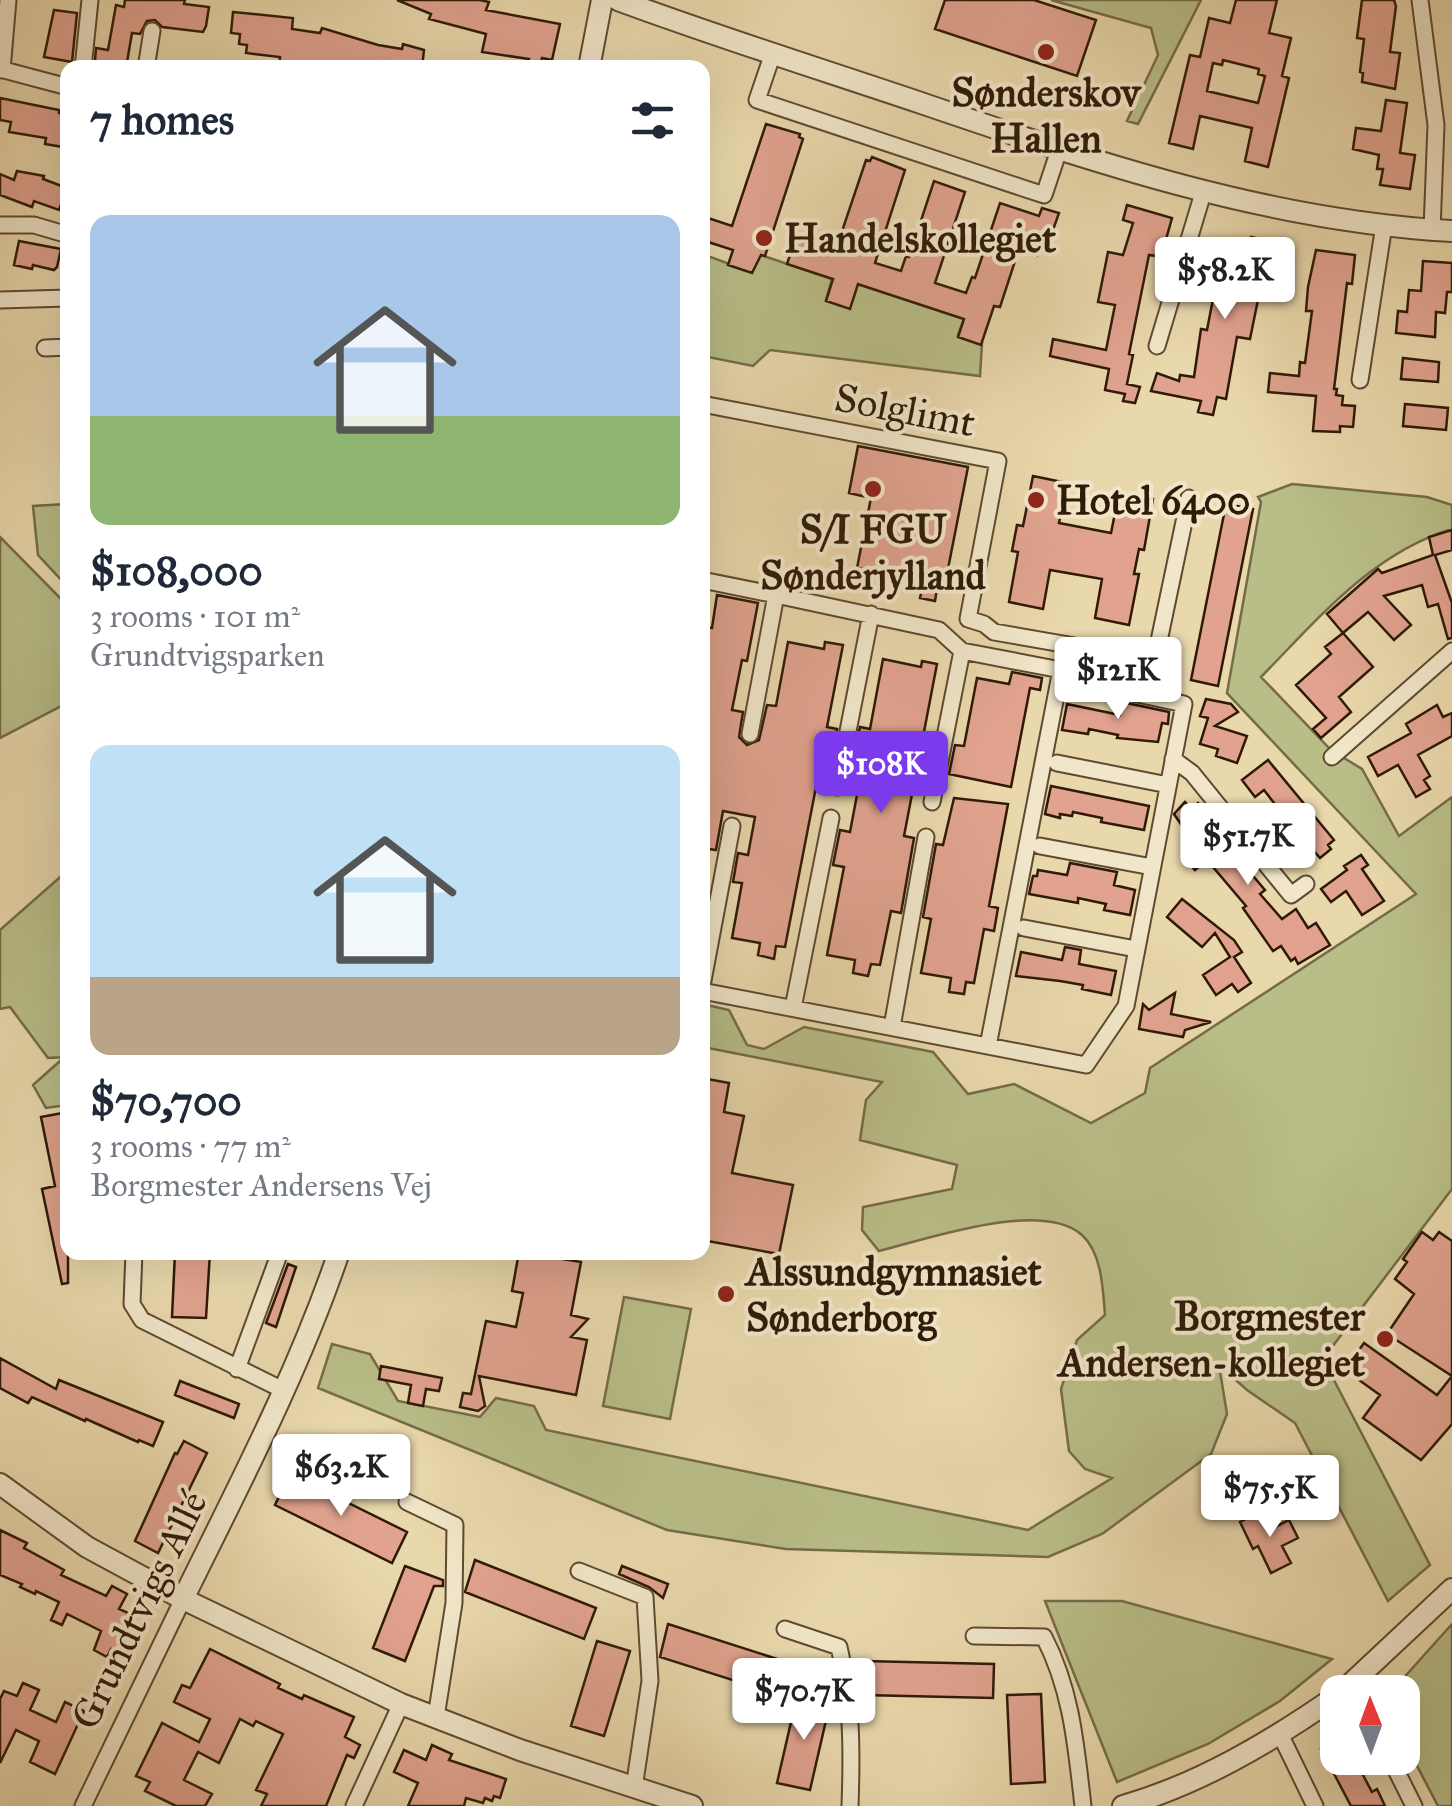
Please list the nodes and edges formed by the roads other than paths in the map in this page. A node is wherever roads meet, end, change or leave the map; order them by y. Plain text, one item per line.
1 (8, 0) edge
2 (90, 0) edge
3 (602, 0) edge
4 (618, 0) edge
5 (1420, 0) edge
6 (152, 31) dead end
7 (772, 53) junction
8 (84, 60) edge
9 (147, 60) edge
10 (591, 60) edge
11 (1, 69) edge
12 (60, 85) edge
13 (1059, 150) junction
14 (1204, 193) junction
15 (0, 225) edge
16 (1384, 225) junction
17 (1442, 231) edge
18 (60, 233) edge
19 (60, 298) edge
20 (0, 300) edge
21 (1157, 346) dead end
22 (60, 347) edge
23 (46, 348) dead end
24 (1360, 380) dead end
25 (710, 406) edge
26 (1189, 498) dead end
27 (710, 582) edge
28 (776, 595) junction
29 (871, 614) junction
30 (962, 651) junction
31 (1452, 651) edge
32 (1072, 680) dead end
33 (750, 734) dead end
34 (1332, 758) dead end
35 (1174, 759) junction
36 (1056, 762) dead end
37 (838, 786) dead end
38 (1168, 786) junction
39 (932, 802) dead end
40 (831, 818) dead end
41 (732, 826) dead end
42 (926, 836) dead end
43 (1040, 846) dead end
44 (1152, 867) junction
45 (1306, 884) dead end
46 (1024, 928) dead end
47 (710, 945) edge
48 (1136, 949) junction
49 (710, 990) edge
50 (793, 1008) junction
51 (892, 1027) junction
52 (988, 1046) junction
53 (134, 1260) edge
54 (277, 1260) edge
55 (336, 1260) edge
56 (237, 1369) junction
57 (285, 1391) junction
58 (0, 1484) edge
59 (407, 1502) dead end
60 (579, 1571) dead end
61 (1452, 1589) edge
62 (182, 1600) junction
63 (785, 1629) dead end
64 (974, 1636) dead end
65 (1363, 1675) edge
66 (402, 1704) junction
67 (1320, 1708) edge
68 (436, 1717) junction
69 (1280, 1734) junction
70 (1398, 1775) edge
71 (634, 1788) junction
72 (1127, 1805) edge
73 (83, 1806) edge
74 (354, 1806) edge
75 (692, 1806) edge
76 (850, 1806) edge
77 (1083, 1806) edge
78 (1315, 1806) edge
79 (1414, 1806) edge

1 - 11 street
2 - 8 street
3 - 10 street
4 - 7 street
5 - 17 street
6 - 9 street
7 - 13 street
7 - 13 street
11 - 12 street
13 - 14 street
14 - 16 street
14 - 21 street
15 - 18 street
16 - 17 street
16 - 24 street
19 - 20 street
22 - 23 street
25 - 26 street, Solglimt
27 - 28 street
28 - 29 street
28 - 33 street
29 - 30 street
29 - 37 street
30 - 39 street
30 - 52 street
31 - 34 street
32 - 35 street
35 - 38 street
35 - 45 street
36 - 38 street
38 - 44 street
40 - 50 street
41 - 47 street
42 - 51 street
43 - 44 street
44 - 48 street
46 - 48 street
48 - 52 street
49 - 50 street
50 - 51 street
51 - 52 street
53 - 56 street
54 - 56 street
55 - 57 street, Grundtvigs Allé
56 - 57 street
57 - 62 street, Grundtvigs Allé
58 - 62 street
59 - 68 street
60 - 71 street
61 - 65 street
62 - 66 street
62 - 73 street, Grundtvigs Allé
63 - 76 street
64 - 77 street
66 - 68 street
66 - 74 street
67 - 69 street
68 - 71 street
69 - 72 street
69 - 78 street
70 - 79 street
71 - 75 street

